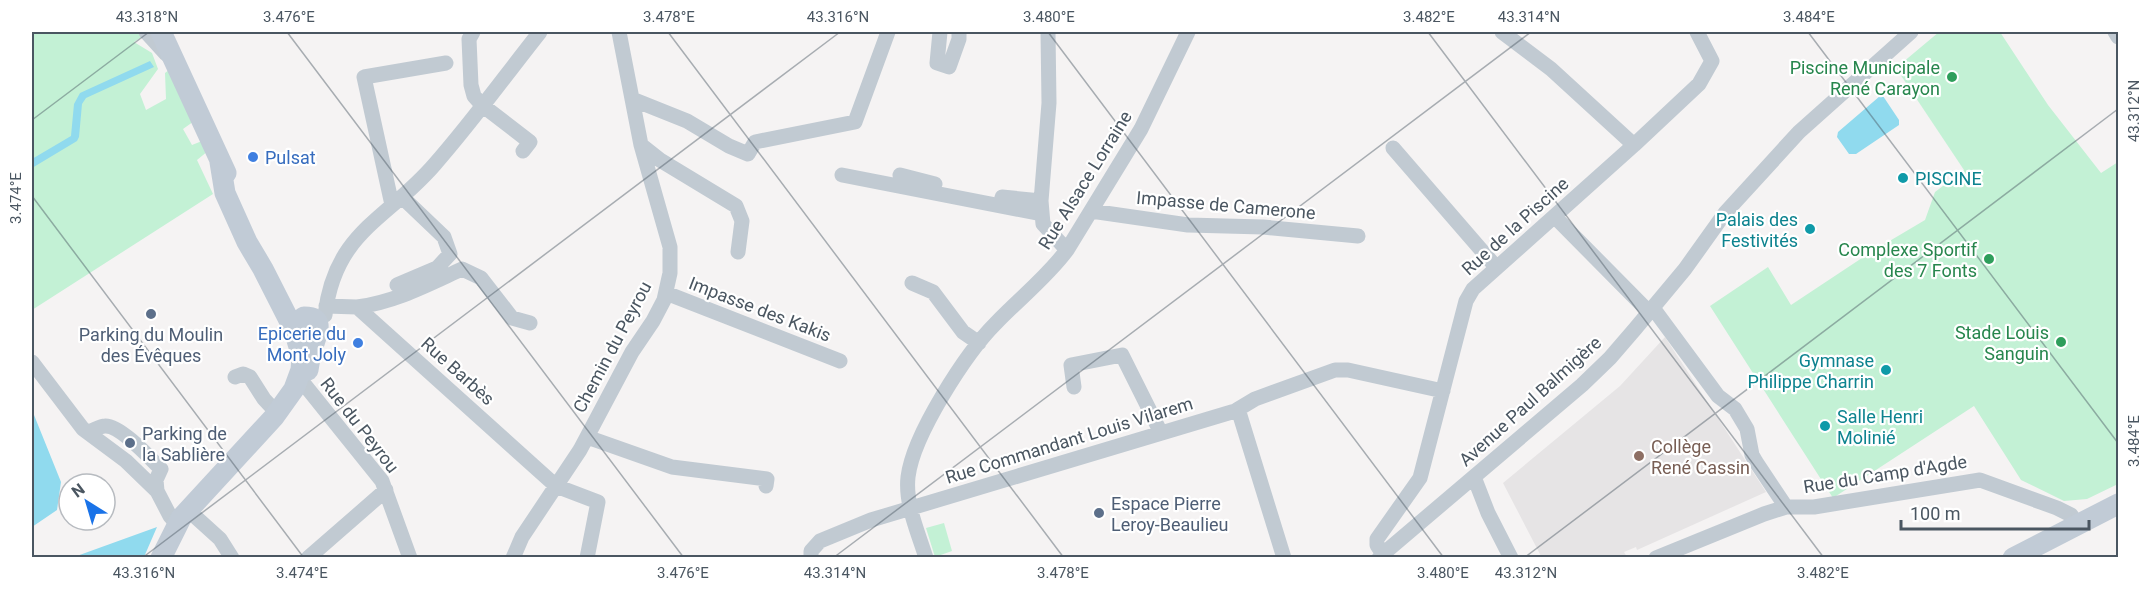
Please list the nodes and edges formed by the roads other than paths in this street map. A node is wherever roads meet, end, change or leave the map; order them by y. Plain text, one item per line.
1 (146, 32) edge
2 (161, 32) edge
3 (473, 32) edge
4 (540, 32) edge
5 (619, 32) edge
6 (888, 32) edge
7 (940, 32) edge
8 (959, 32) edge
9 (1048, 32) edge
10 (1188, 32) edge
11 (1502, 32) edge
12 (1697, 32) edge
13 (1911, 32) edge
14 (2115, 32) edge
15 (2118, 37) edge
16 (175, 62) junction
17 (446, 63) dead end
18 (632, 99) junction
19 (482, 105) junction
20 (1634, 145) junction
21 (641, 146) junction
22 (1393, 148) dead end
23 (523, 151) dead end
24 (842, 175) dead end
25 (900, 175) dead end
26 (397, 201) junction
27 (1042, 208) junction
28 (1091, 211) junction
29 (1555, 217) junction
30 (1358, 236) dead end
31 (1067, 250) junction
32 (738, 252) dead end
33 (1496, 267) junction
34 (912, 283) dead end
35 (397, 285) dead end
36 (666, 293) junction
37 (357, 307) junction
38 (1651, 310) junction
39 (530, 323) dead end
40 (309, 325) junction
41 (979, 343) junction
42 (840, 361) dead end
43 (32, 362) edge
44 (236, 377) dead end
45 (304, 384) junction
46 (1074, 387) dead end
47 (1443, 391) junction
48 (1238, 410) junction
49 (275, 415) junction
50 (1161, 433) junction
51 (587, 437) junction
52 (1473, 477) junction
53 (556, 486) junction
54 (766, 486) dead end
55 (386, 490) junction
56 (2118, 504) edge
57 (1786, 507) junction
58 (911, 509) junction
59 (183, 518) junction
60 (2077, 524) junction
61 (2027, 554) edge
62 (1381, 556) edge
63 (161, 558) edge
64 (232, 558) edge
65 (308, 558) edge
66 (410, 558) edge
67 (513, 558) edge
68 (586, 558) edge
69 (811, 558) edge
70 (926, 558) edge
71 (1284, 558) edge
72 (1511, 558) edge
73 (1656, 558) edge

1 - 16 street
2 - 16 main road
3 - 19 street
4 - 19 street
5 - 18 street, Chemin du Peyrou
6 - 18 street
7 - 8 street
9 - 27 street
10 - 28 street, Rue Alsace Lorraine
11 - 20 street
12 - 20 street, Rue de la Piscine
13 - 38 street, Avenue Paul Balmigère
14 - 15 street
16 - 40 main road
17 - 26 street
18 - 21 street, Chemin du Peyrou
19 - 23 street
19 - 26 street
20 - 29 street, Rue de la Piscine
21 - 32 street
21 - 36 street, Chemin du Peyrou
22 - 33 street
24 - 27 street
25 - 27 street
26 - 35 street
26 - 40 street
27 - 31 street
28 - 30 street, Impasse de Camerone
28 - 31 street, Rue Alsace Lorraine
29 - 33 street, Rue de la Piscine
29 - 38 street, Rue du Camp d'Agde
31 - 41 street, Rue Alsace Lorraine
33 - 47 street, Rue de la Piscine
34 - 41 street
36 - 42 street, Impasse des Kakis
36 - 51 street, Chemin du Peyrou
37 - 39 street
37 - 40 street
37 - 53 street, Rue Barbès
38 - 52 street, Avenue Paul Balmigère
38 - 57 street, Rue du Camp d'Agde
40 - 45 main road
40 - 49 main road
41 - 58 street, Rue Alsace Lorraine
43 - 59 street
44 - 49 street
45 - 49 main road
45 - 55 street, Rue du Peyrou
46 - 50 street
47 - 48 street, Rue Commandant Louis Vilarem
47 - 62 street, Rue de la Piscine
48 - 50 street, Rue Commandant Louis Vilarem
48 - 71 street
49 - 59 main road
50 - 58 street, Rue Commandant Louis Vilarem
51 - 53 street, Chemin du Peyrou
51 - 54 street
52 - 62 street, Avenue Paul Balmigère
52 - 72 street
53 - 67 street, Chemin du Peyrou
53 - 68 street
55 - 65 street
55 - 66 street, Rue du Peyrou
56 - 60 main road
57 - 60 street, Rue du Camp d'Agde
57 - 73 street
58 - 69 street, Rue Commandant Louis Vilarem
58 - 70 street, Rue Alsace Lorraine
59 - 63 main road
59 - 64 street
60 - 61 main road

